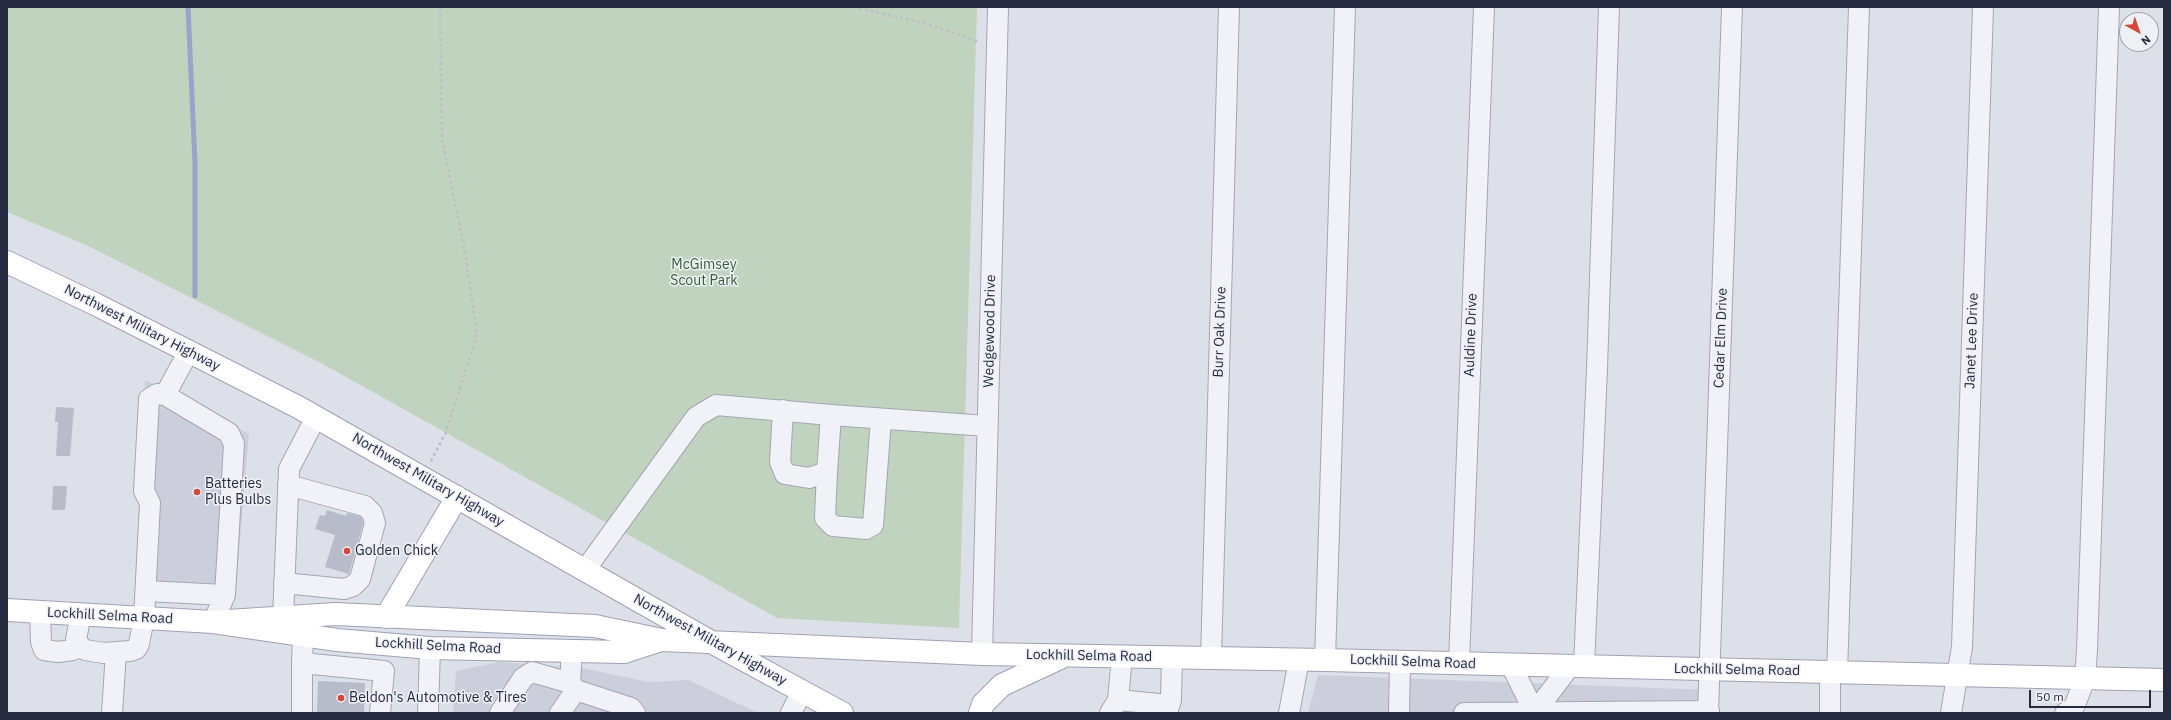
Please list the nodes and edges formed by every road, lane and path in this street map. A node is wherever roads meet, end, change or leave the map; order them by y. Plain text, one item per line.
1 (440, 7) edge
2 (853, 7) edge
3 (998, 7) edge
4 (1229, 7) edge
5 (1345, 7) edge
6 (1484, 7) edge
7 (1609, 7) edge
8 (1732, 7) edge
9 (1859, 7) edge
10 (1983, 7) edge
11 (2109, 7) edge
12 (997, 47) junction
13 (7, 262) edge
14 (190, 351) junction
15 (165, 395) junction
16 (783, 410) junction
17 (831, 415) junction
18 (316, 417) junction
19 (881, 419) junction
20 (987, 426) junction
21 (826, 472) junction
22 (418, 475) junction
23 (288, 485) junction
24 (457, 497) junction
25 (586, 570) junction
26 (284, 583) junction
27 (146, 590) junction
28 (225, 595) junction
29 (7, 610) edge
30 (40, 612) junction
31 (81, 614) junction
32 (386, 616) junction
33 (144, 618) junction
34 (283, 618) junction
35 (213, 622) junction
36 (508, 622) junction
37 (303, 635) junction
38 (662, 640) junction
39 (713, 642) junction
40 (80, 646) junction
41 (430, 648) junction
42 (572, 651) junction
43 (116, 652) junction
44 (982, 654) junction
45 (1068, 655) junction
46 (1122, 656) junction
47 (1172, 657) junction
48 (1211, 658) junction
49 (1299, 660) junction
50 (1325, 660) junction
51 (1400, 662) junction
52 (302, 663) junction
53 (1459, 663) junction
54 (1511, 665) junction
55 (1577, 666) junction
56 (1710, 670) junction
57 (1834, 673) junction
58 (1958, 675) junction
59 (2085, 679) junction
60 (2164, 680) edge
61 (573, 686) junction
62 (802, 691) junction
63 (1114, 707) edge
64 (1168, 709) edge
65 (1535, 712) edge
66 (1708, 712) edge
67 (112, 713) edge
68 (302, 713) edge
69 (380, 713) edge
70 (428, 713) edge
71 (500, 713) edge
72 (560, 713) edge
73 (635, 713) edge
74 (791, 713) edge
75 (842, 713) edge
76 (980, 713) edge
77 (1289, 713) edge
78 (1399, 713) edge
79 (1464, 713) edge
80 (1830, 713) edge
81 (1951, 713) edge
82 (2065, 713) edge

1 - 22 path
2 - 12 path
3 - 12 street, Wedgewood Drive
4 - 48 street, Burr Oak Drive
5 - 50 street
6 - 53 street, Auldine Drive
7 - 55 street
8 - 56 street, Cedar Elm Drive
9 - 57 street
10 - 58 street, Janet Lee Drive
11 - 59 street
12 - 20 street, Wedgewood Drive
13 - 14 main road, Northwest Military Highway
14 - 15 street
14 - 18 main road, Northwest Military Highway
15 - 27 street
15 - 28 street
16 - 17 street
16 - 21 street
16 - 25 street
17 - 19 street
17 - 21 street
18 - 22 main road, Northwest Military Highway
18 - 23 street
19 - 20 street
19 - 21 street
20 - 44 street, Wedgewood Drive
22 - 24 main road, Northwest Military Highway
23 - 26 street
23 - 26 street
24 - 25 main road, Northwest Military Highway
24 - 32 main road
25 - 39 main road, Northwest Military Highway
26 - 34 street
27 - 28 street
27 - 33 street
28 - 35 street
29 - 30 main road, Lockhill Selma Road
30 - 31 main road, Lockhill Selma Road
30 - 40 street
31 - 33 main road, Lockhill Selma Road
31 - 40 street
32 - 34 main road, Lockhill Selma Road
32 - 36 main road, Lockhill Selma Road
33 - 35 main road, Lockhill Selma Road
33 - 43 street
34 - 35 main road, Lockhill Selma Road
35 - 37 main road, Lockhill Selma Road
36 - 38 main road, Lockhill Selma Road
36 - 41 main road
37 - 41 main road, Lockhill Selma Road
37 - 52 street
38 - 39 main road, Lockhill Selma Road
38 - 42 main road, Lockhill Selma Road
39 - 44 main road, Lockhill Selma Road
39 - 62 main road, Northwest Military Highway
40 - 43 street
41 - 42 main road, Lockhill Selma Road
41 - 70 street
42 - 61 street
43 - 67 street
44 - 45 main road, Lockhill Selma Road
45 - 46 main road, Lockhill Selma Road
45 - 76 main road
46 - 47 main road, Lockhill Selma Road
46 - 63 street
47 - 48 main road, Lockhill Selma Road
47 - 64 street
48 - 49 main road, Lockhill Selma Road
49 - 50 main road, Lockhill Selma Road
49 - 77 street
50 - 51 main road, Lockhill Selma Road
51 - 53 main road, Lockhill Selma Road
51 - 78 street
52 - 68 street
52 - 69 street
53 - 54 main road, Lockhill Selma Road
54 - 55 main road, Lockhill Selma Road
54 - 65 street
55 - 56 main road, Lockhill Selma Road
55 - 65 street
56 - 57 main road, Lockhill Selma Road
56 - 66 street, Cedar Elm Drive
57 - 58 main road, Lockhill Selma Road
57 - 80 street
58 - 59 main road, Lockhill Selma Road
58 - 81 street, Janet Lee Drive
59 - 60 main road, Lockhill Selma Road
59 - 82 street
61 - 71 street
61 - 72 street
61 - 73 street
62 - 74 street
62 - 75 main road, Northwest Military Highway
63 - 64 street
65 - 66 street
65 - 79 street

